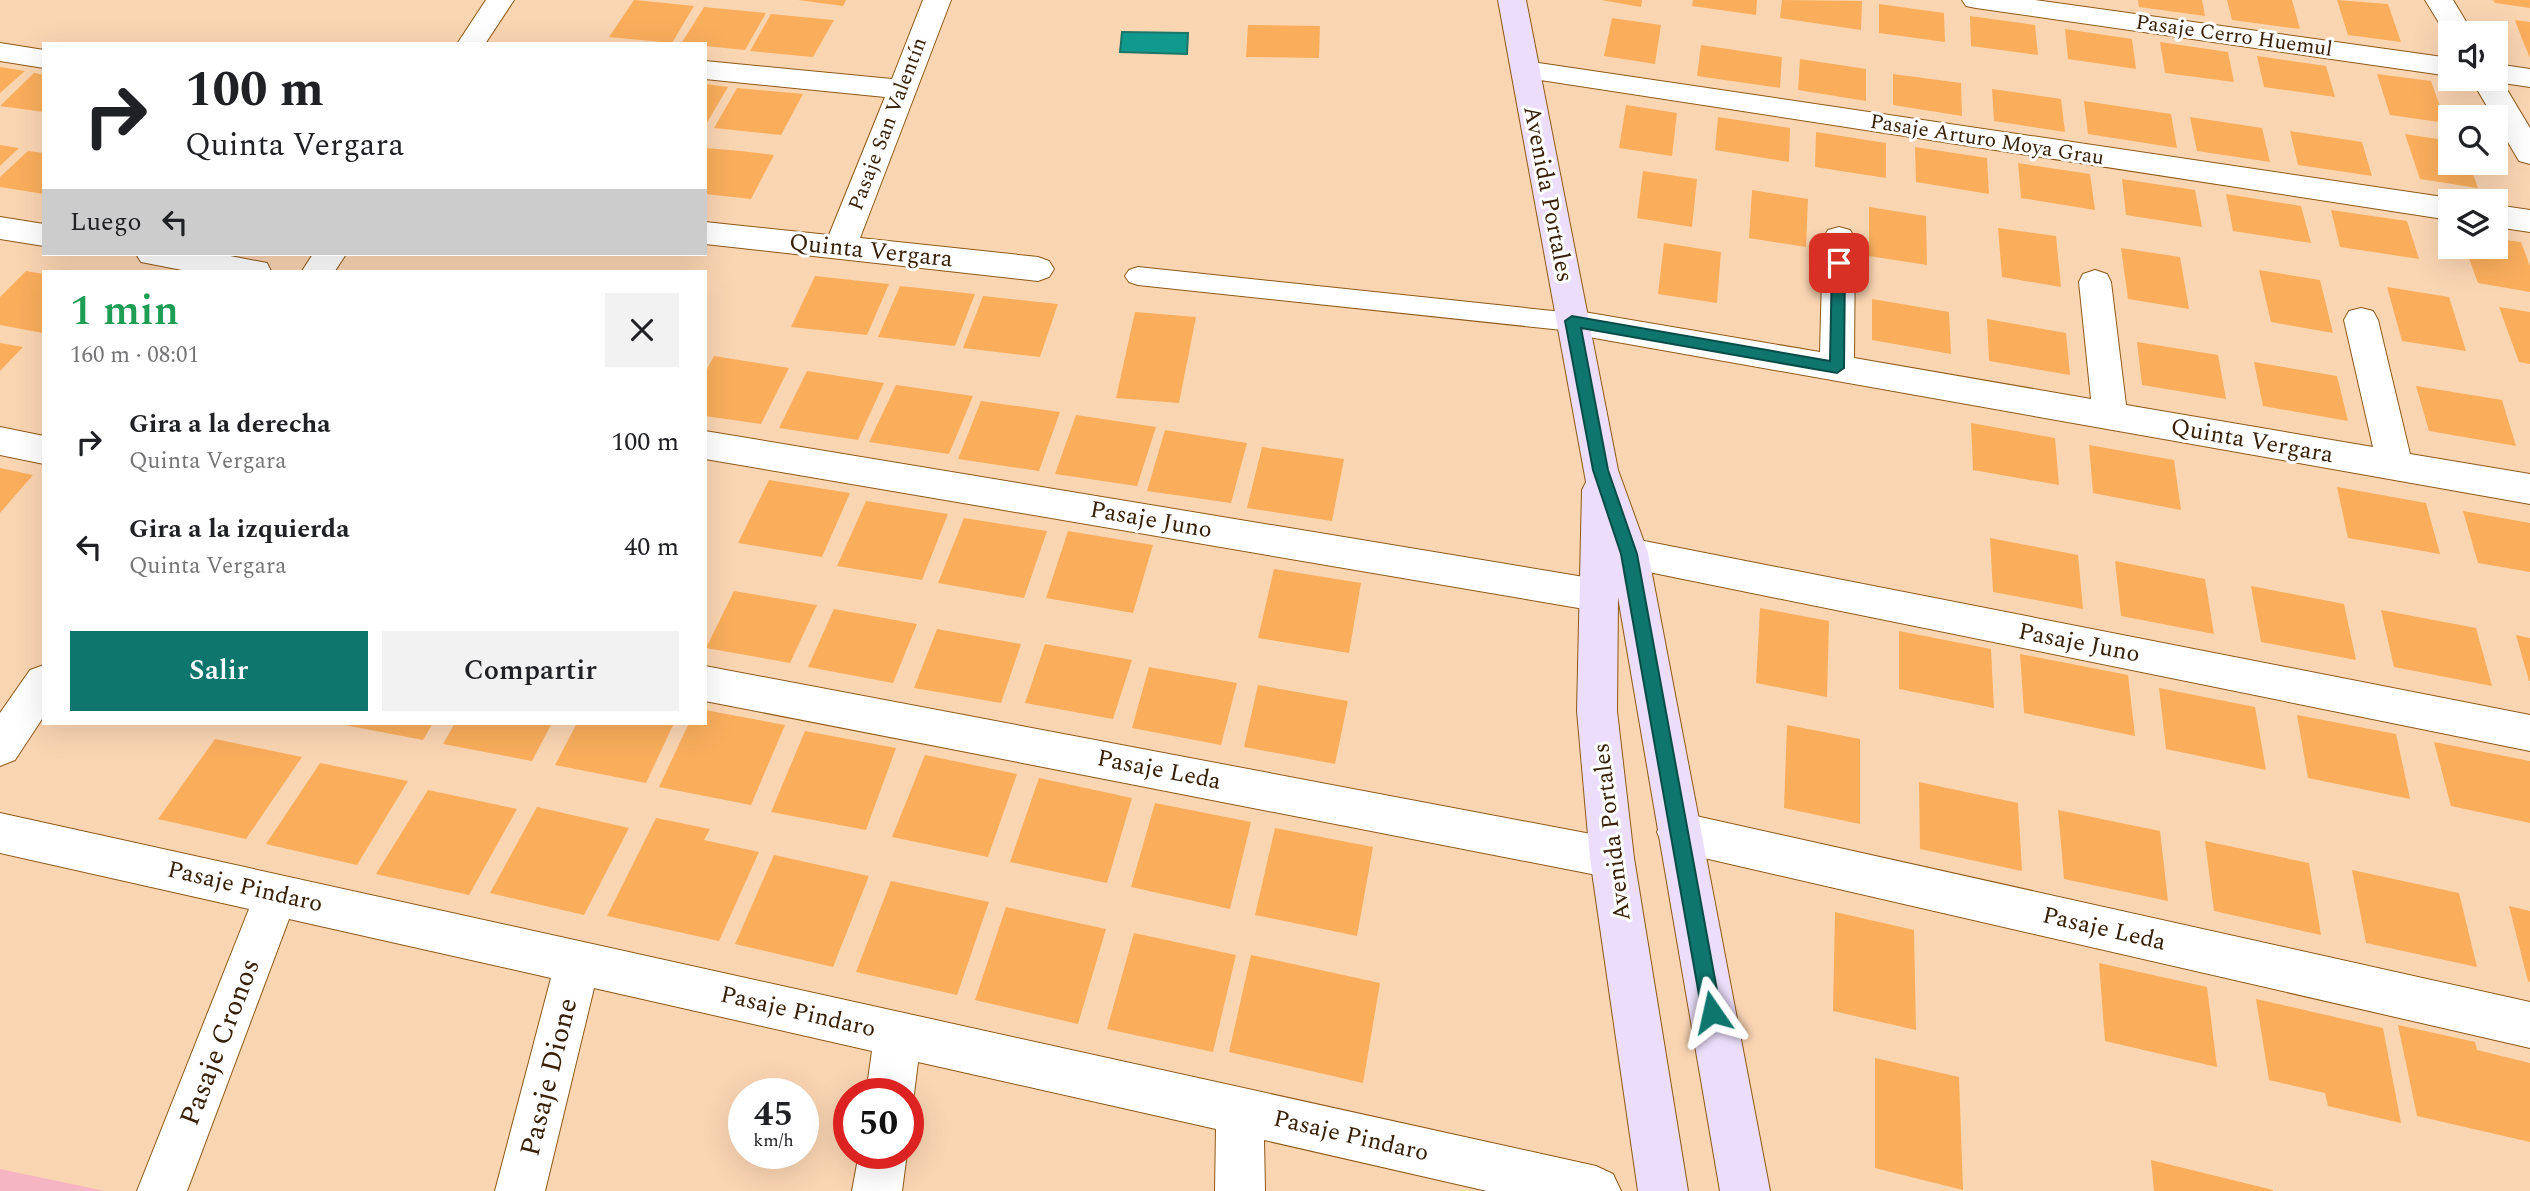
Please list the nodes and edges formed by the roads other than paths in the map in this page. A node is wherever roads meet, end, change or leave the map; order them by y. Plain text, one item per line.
1 (500, 0) edge
2 (937, 0) edge
3 (1512, 0) edge
4 (1976, 0) edge
5 (2439, 0) edge
6 (2452, 21) edge
7 (472, 42) edge
8 (0, 52) edge
9 (42, 59) edge
10 (2438, 65) edge
11 (707, 70) edge
12 (1525, 70) junction
13 (2508, 75) edge
14 (2530, 78) edge
15 (902, 89) junction
16 (2493, 91) edge
17 (2530, 154) edge
18 (2438, 207) edge
19 (2508, 218) edge
20 (2530, 221) edge
21 (0, 228) edge
22 (707, 233) edge
23 (42, 235) edge
24 (1839, 237) dead end
25 (839, 248) junction
26 (164, 256) edge
27 (1038, 269) dead end
28 (249, 270) edge
29 (1138, 276) dead end
30 (2095, 282) dead end
31 (2361, 320) dead end
32 (1572, 321) junction
33 (1837, 368) junction
34 (2110, 416) junction
35 (0, 441) edge
36 (707, 445) edge
37 (42, 450) edge
38 (2395, 465) junction
39 (1600, 470) junction
40 (2530, 489) edge
41 (1629, 554) junction
42 (1596, 595) junction
43 (707, 683) edge
44 (24, 696) edge
45 (2530, 733) edge
46 (0, 747) edge
47 (1678, 832) junction
48 (0, 833) edge
49 (1612, 858) junction
50 (277, 893) junction
51 (578, 962) junction
52 (2530, 1025) edge
53 (898, 1034) junction
54 (893, 1078) edge
55 (1240, 1111) junction
56 (880, 1169) edge
57 (162, 1191) edge
58 (520, 1191) edge
59 (877, 1191) edge
60 (1240, 1191) edge
61 (1596, 1191) edge
62 (1663, 1191) edge
63 (1745, 1191) edge

1 - 7 street
2 - 15 street, Pasaje San Valentín
3 - 12 main road, Avenida Portales
4 - 10 street, Pasaje Cerro Huemul
5 - 6 street
8 - 9 street
11 - 15 street
12 - 18 street, Pasaje Arturo Moya Grau
12 - 32 main road, Avenida Portales
13 - 14 street
15 - 25 street, Pasaje San Valentín
16 - 17 street
19 - 20 street
21 - 23 street
22 - 25 street, Quinta Vergara
24 - 33 street
25 - 27 street, Quinta Vergara
26 - 28 street
29 - 32 lane
30 - 34 street
31 - 38 street
32 - 33 street, Quinta Vergara
32 - 39 main road, Avenida Portales
33 - 34 street, Quinta Vergara
34 - 38 street, Quinta Vergara
35 - 37 street
36 - 42 street, Pasaje Juno
38 - 40 street, Quinta Vergara
39 - 41 main road, Avenida Portales
39 - 42 main road, Avenida Portales
41 - 45 street, Pasaje Juno
41 - 47 main road, Avenida Portales
42 - 49 main road, Avenida Portales
43 - 49 street, Pasaje Leda
44 - 46 street
47 - 52 street, Pasaje Leda
47 - 63 main road, Avenida Portales
48 - 50 street, Pasaje Pindaro
49 - 62 main road, Avenida Portales
50 - 51 street, Pasaje Pindaro
50 - 57 street, Pasaje Cronos
51 - 53 street, Pasaje Pindaro
51 - 58 street, Pasaje Dione
53 - 54 street
53 - 55 street, Pasaje Pindaro
55 - 60 street
55 - 61 street, Pasaje Pindaro
56 - 59 street

